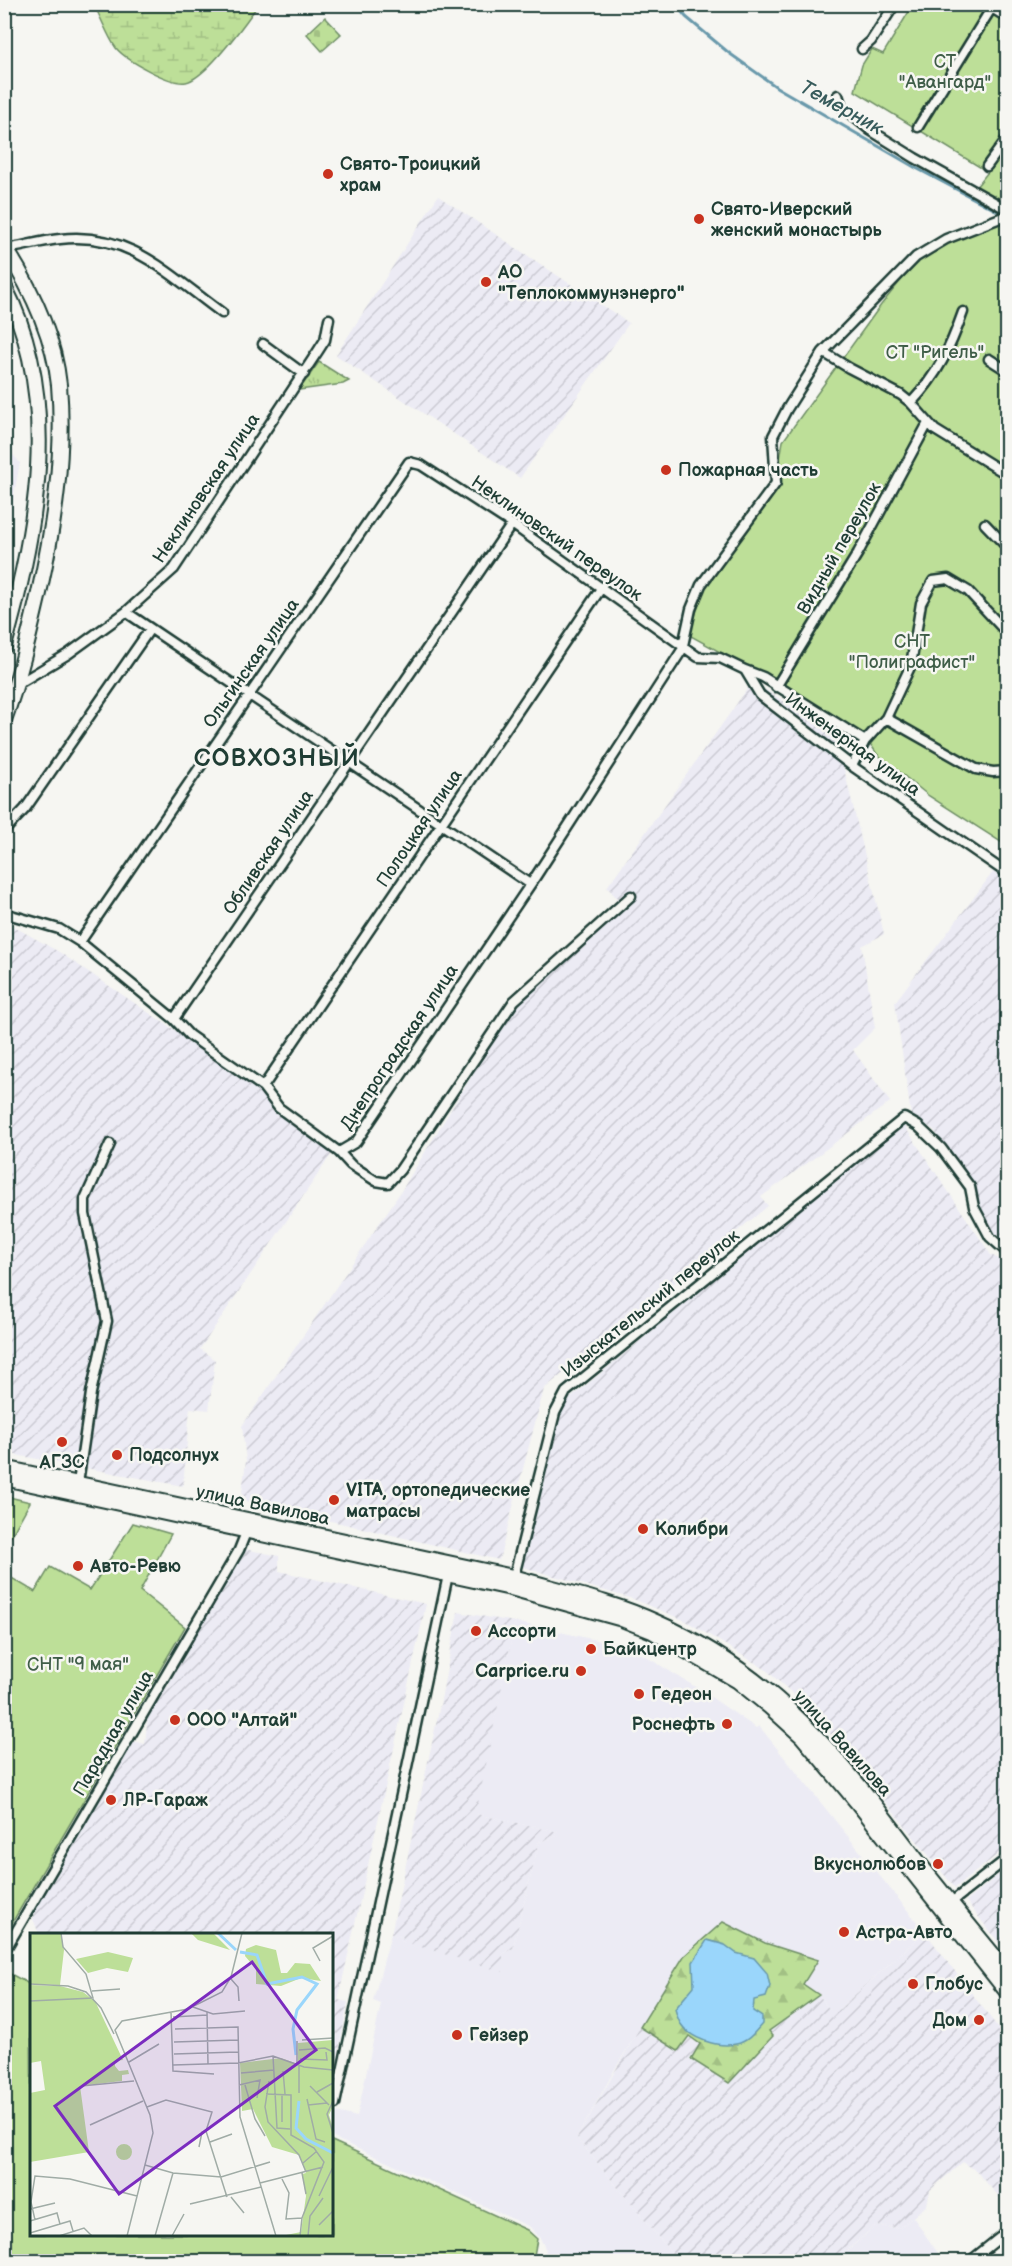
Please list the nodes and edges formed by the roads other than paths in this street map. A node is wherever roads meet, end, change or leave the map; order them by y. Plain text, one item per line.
1 (895, 4) edge
2 (993, 6) edge
3 (1008, 18) edge
4 (862, 49) dead end
5 (838, 95) dead end
6 (918, 127) dead end
7 (1008, 137) edge
8 (987, 166) dead end
9 (1008, 210) edge
10 (1008, 215) edge
11 (5, 248) edge
12 (4, 286) edge
13 (963, 312) dead end
14 (222, 313) dead end
15 (329, 319) dead end
16 (263, 344) dead end
17 (823, 352) junction
18 (988, 359) dead end
19 (1008, 370) edge
20 (304, 374) junction
21 (911, 403) junction
22 (928, 423) junction
23 (409, 462) joint
24 (1008, 475) edge
25 (512, 524) junction
26 (985, 524) dead end
27 (1008, 548) edge
28 (602, 587) junction
29 (126, 612) junction
30 (150, 629) junction
31 (1008, 634) edge
32 (4, 646) edge
33 (683, 647) junction
34 (745, 670) junction
35 (16, 685) junction
36 (776, 687) junction
37 (249, 695) junction
38 (886, 718) junction
39 (4, 720) edge
40 (865, 741) junction
41 (350, 762) junction
42 (852, 766) junction
43 (1008, 771) edge
44 (441, 824) junction
45 (4, 831) edge
46 (1008, 874) edge
47 (530, 884) junction
48 (631, 896) dead end
49 (4, 913) edge
50 (80, 942) junction
51 (174, 1019) junction
52 (263, 1087) junction
53 (110, 1144) dead end
54 (339, 1152) junction
55 (1008, 1253) edge
56 (4, 1468) edge
57 (4, 1478) edge
58 (78, 1483) junction
59 (247, 1530) junction
60 (448, 1575) junction
61 (512, 1582) junction
62 (1008, 1858) edge
63 (946, 1906) junction
64 (4, 1952) edge
65 (1008, 1973) edge
66 (1008, 1993) edge
67 (335, 2104) dead end
68 (1008, 2231) edge
69 (969, 2262) edge

1 - 4 street
2 - 3 street
2 - 6 street
5 - 9 street
7 - 8 street
10 - 17 street
11 - 14 street
11 - 35 main road
12 - 32 main road
13 - 21 street
15 - 20 street, Неклиновская улица
16 - 20 street
17 - 21 street
17 - 33 street
18 - 19 street
20 - 29 street, Неклиновская улица
21 - 22 street
22 - 24 street
22 - 36 street, Видный переулок
23 - 25 street, Неклиновский переулок
23 - 37 street, Ольгинская улица
25 - 28 street, Неклиновский переулок
25 - 41 street, Обливская улица
26 - 27 street
28 - 33 street, Неклиновский переулок
28 - 44 street, Полоцкая улица
29 - 30 street
29 - 35 street, Неклиновская улица
30 - 37 street
30 - 45 street
31 - 38 street
33 - 34 street
33 - 47 street, Днепроградская улица
34 - 36 street
34 - 42 street, Инженерная улица
35 - 39 main road
36 - 40 street
37 - 41 street
37 - 50 street, Ольгинская улица
38 - 40 street
38 - 43 street
40 - 42 street
41 - 44 street
41 - 51 street, Обливская улица
42 - 46 street, Инженерная улица
44 - 47 street
44 - 52 street, Полоцкая улица
47 - 54 street, Днепроградская улица
48 - 54 street, Днепроградская улица
49 - 50 street
50 - 51 street
51 - 52 street
52 - 54 street
53 - 58 street
55 - 61 street, Изыскательский переулок
56 - 58 main road, улица Вавилова
57 - 59 main road, улица Вавилова
58 - 61 main road, улица Вавилова
59 - 60 main road, улица Вавилова
59 - 64 street, Парадная улица
60 - 61 main road, улица Вавилова
60 - 67 street
61 - 63 main road, улица Вавилова
62 - 63 street
63 - 65 main road, улица Вавилова
63 - 66 main road, улица Вавилова
68 - 69 street

